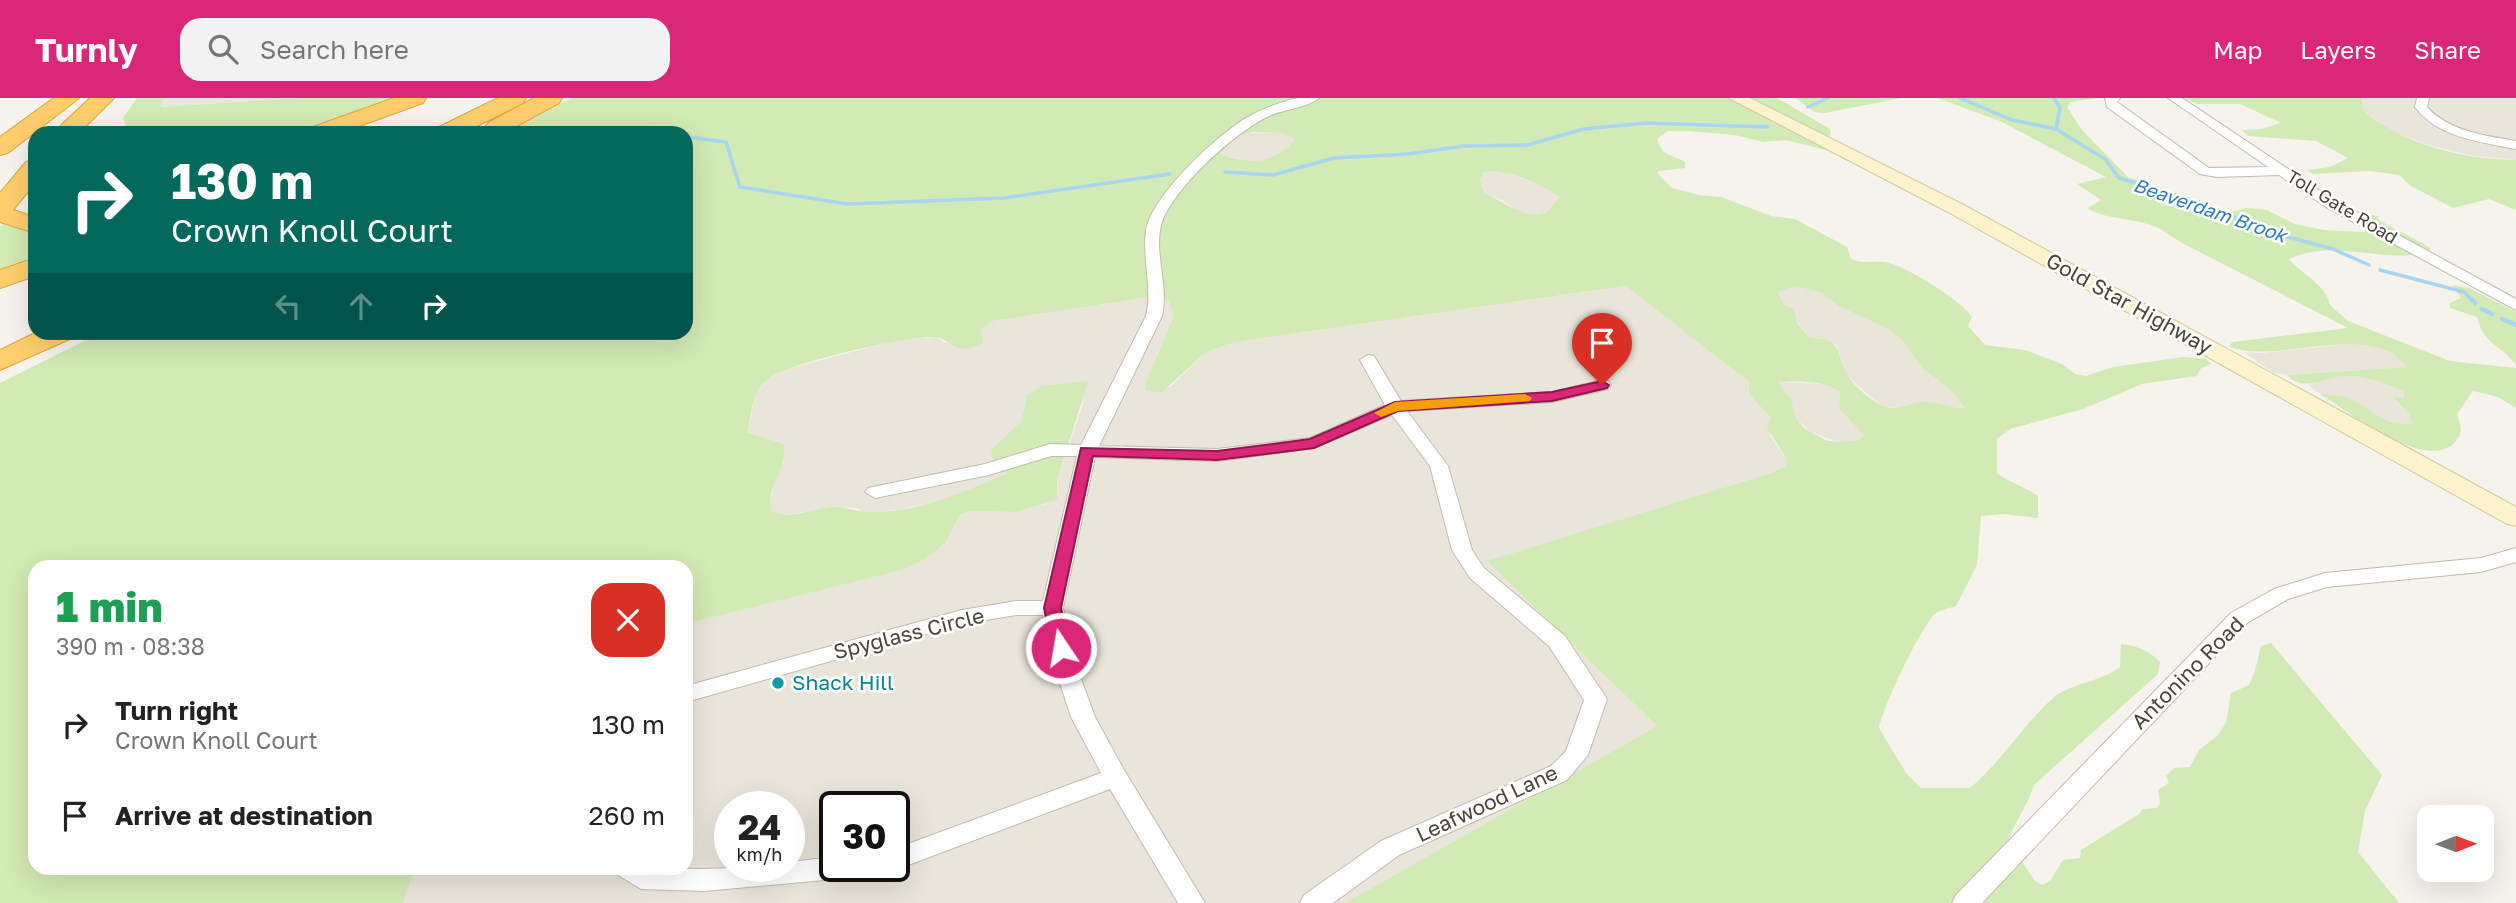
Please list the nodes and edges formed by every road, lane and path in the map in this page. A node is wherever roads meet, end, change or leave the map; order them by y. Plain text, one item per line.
1 (40, 98) edge
2 (62, 98) edge
3 (68, 98) edge
4 (103, 98) edge
5 (120, 98) edge
6 (415, 98) edge
7 (433, 98) edge
8 (515, 98) edge
9 (528, 98) edge
10 (551, 98) edge
11 (1313, 98) edge
12 (1737, 98) edge
13 (2114, 98) edge
14 (2174, 98) edge
15 (2423, 98) edge
16 (106, 123) dead end
17 (0, 126) edge
18 (30, 126) edge
19 (73, 126) edge
20 (337, 126) edge
21 (374, 126) edge
22 (459, 126) edge
23 (477, 126) edge
24 (499, 126) edge
25 (28, 127) edge
26 (0, 138) edge
27 (2516, 145) edge
28 (0, 148) edge
29 (2282, 171) junction
30 (28, 175) edge
31 (0, 209) edge
32 (0, 214) edge
33 (28, 223) edge
34 (28, 269) edge
35 (0, 280) edge
36 (2516, 305) edge
37 (45, 340) edge
38 (49, 340) edge
39 (6, 358) edge
40 (1368, 360) dead end
41 (1602, 385) dead end
42 (1395, 407) junction
43 (1087, 451) junction
44 (875, 492) dead end
45 (2516, 518) edge
46 (2516, 555) edge
47 (1052, 608) junction
48 (693, 692) edge
49 (1115, 777) junction
50 (910, 854) edge
51 (819, 869) edge
52 (637, 875) edge
53 (1192, 903) edge
54 (1312, 903) edge
55 (1965, 903) edge

1 - 17 highway
2 - 26 highway
3 - 18 highway
4 - 19 highway
5 - 16 highway
6 - 20 highway
7 - 21 highway
8 - 22 highway
9 - 23 highway
10 - 24 highway
11 - 43 street
12 - 45 main road, Gold Star Highway
13 - 29 street
14 - 29 street, Toll Gate Road
15 - 27 street
25 - 28 highway
29 - 36 street, Toll Gate Road
30 - 31 highway
32 - 33 highway
34 - 35 highway
37 - 39 highway
38 - 39 highway
40 - 42 street, Leafwood Lane
41 - 42 street
42 - 43 street
42 - 54 street, Leafwood Lane
43 - 44 street
43 - 47 street
46 - 55 street, Antonino Road
47 - 48 street, Spyglass Circle
47 - 49 street
49 - 50 street
49 - 53 street
51 - 52 street

